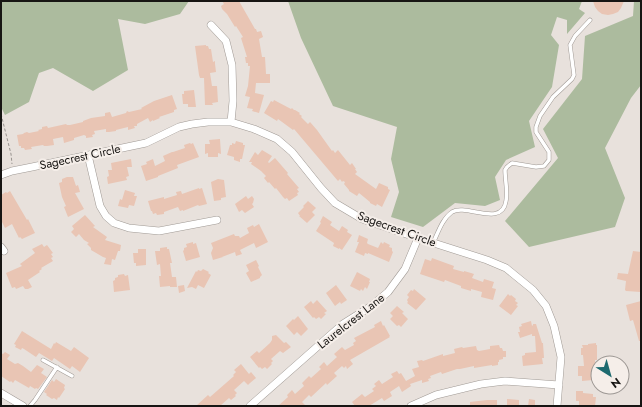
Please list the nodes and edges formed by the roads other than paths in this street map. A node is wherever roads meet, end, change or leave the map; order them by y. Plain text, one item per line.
1 (590, 20) dead end
2 (211, 25) dead end
3 (231, 122) junction
4 (88, 155) junction
5 (1, 175) edge
6 (217, 220) dead end
7 (418, 238) junction
8 (433, 243) junction
9 (43, 360) dead end
10 (57, 367) junction
11 (72, 376) dead end
12 (559, 385) junction
13 (1, 393) edge
14 (23, 406) edge
15 (30, 406) edge
16 (250, 406) edge
17 (412, 406) edge
18 (557, 406) edge

1 - 8 lane
2 - 3 street
3 - 4 street, Sagecrest Circle
3 - 7 street, Sagecrest Circle
4 - 5 street, Sagecrest Circle
4 - 6 street
7 - 8 street, Sagecrest Circle
7 - 16 street, Laurelcrest Lane
8 - 12 street, Sagecrest Circle
9 - 10 lane
10 - 11 lane
10 - 15 lane
12 - 17 street
12 - 18 street, Sagecrest Circle
13 - 14 street

